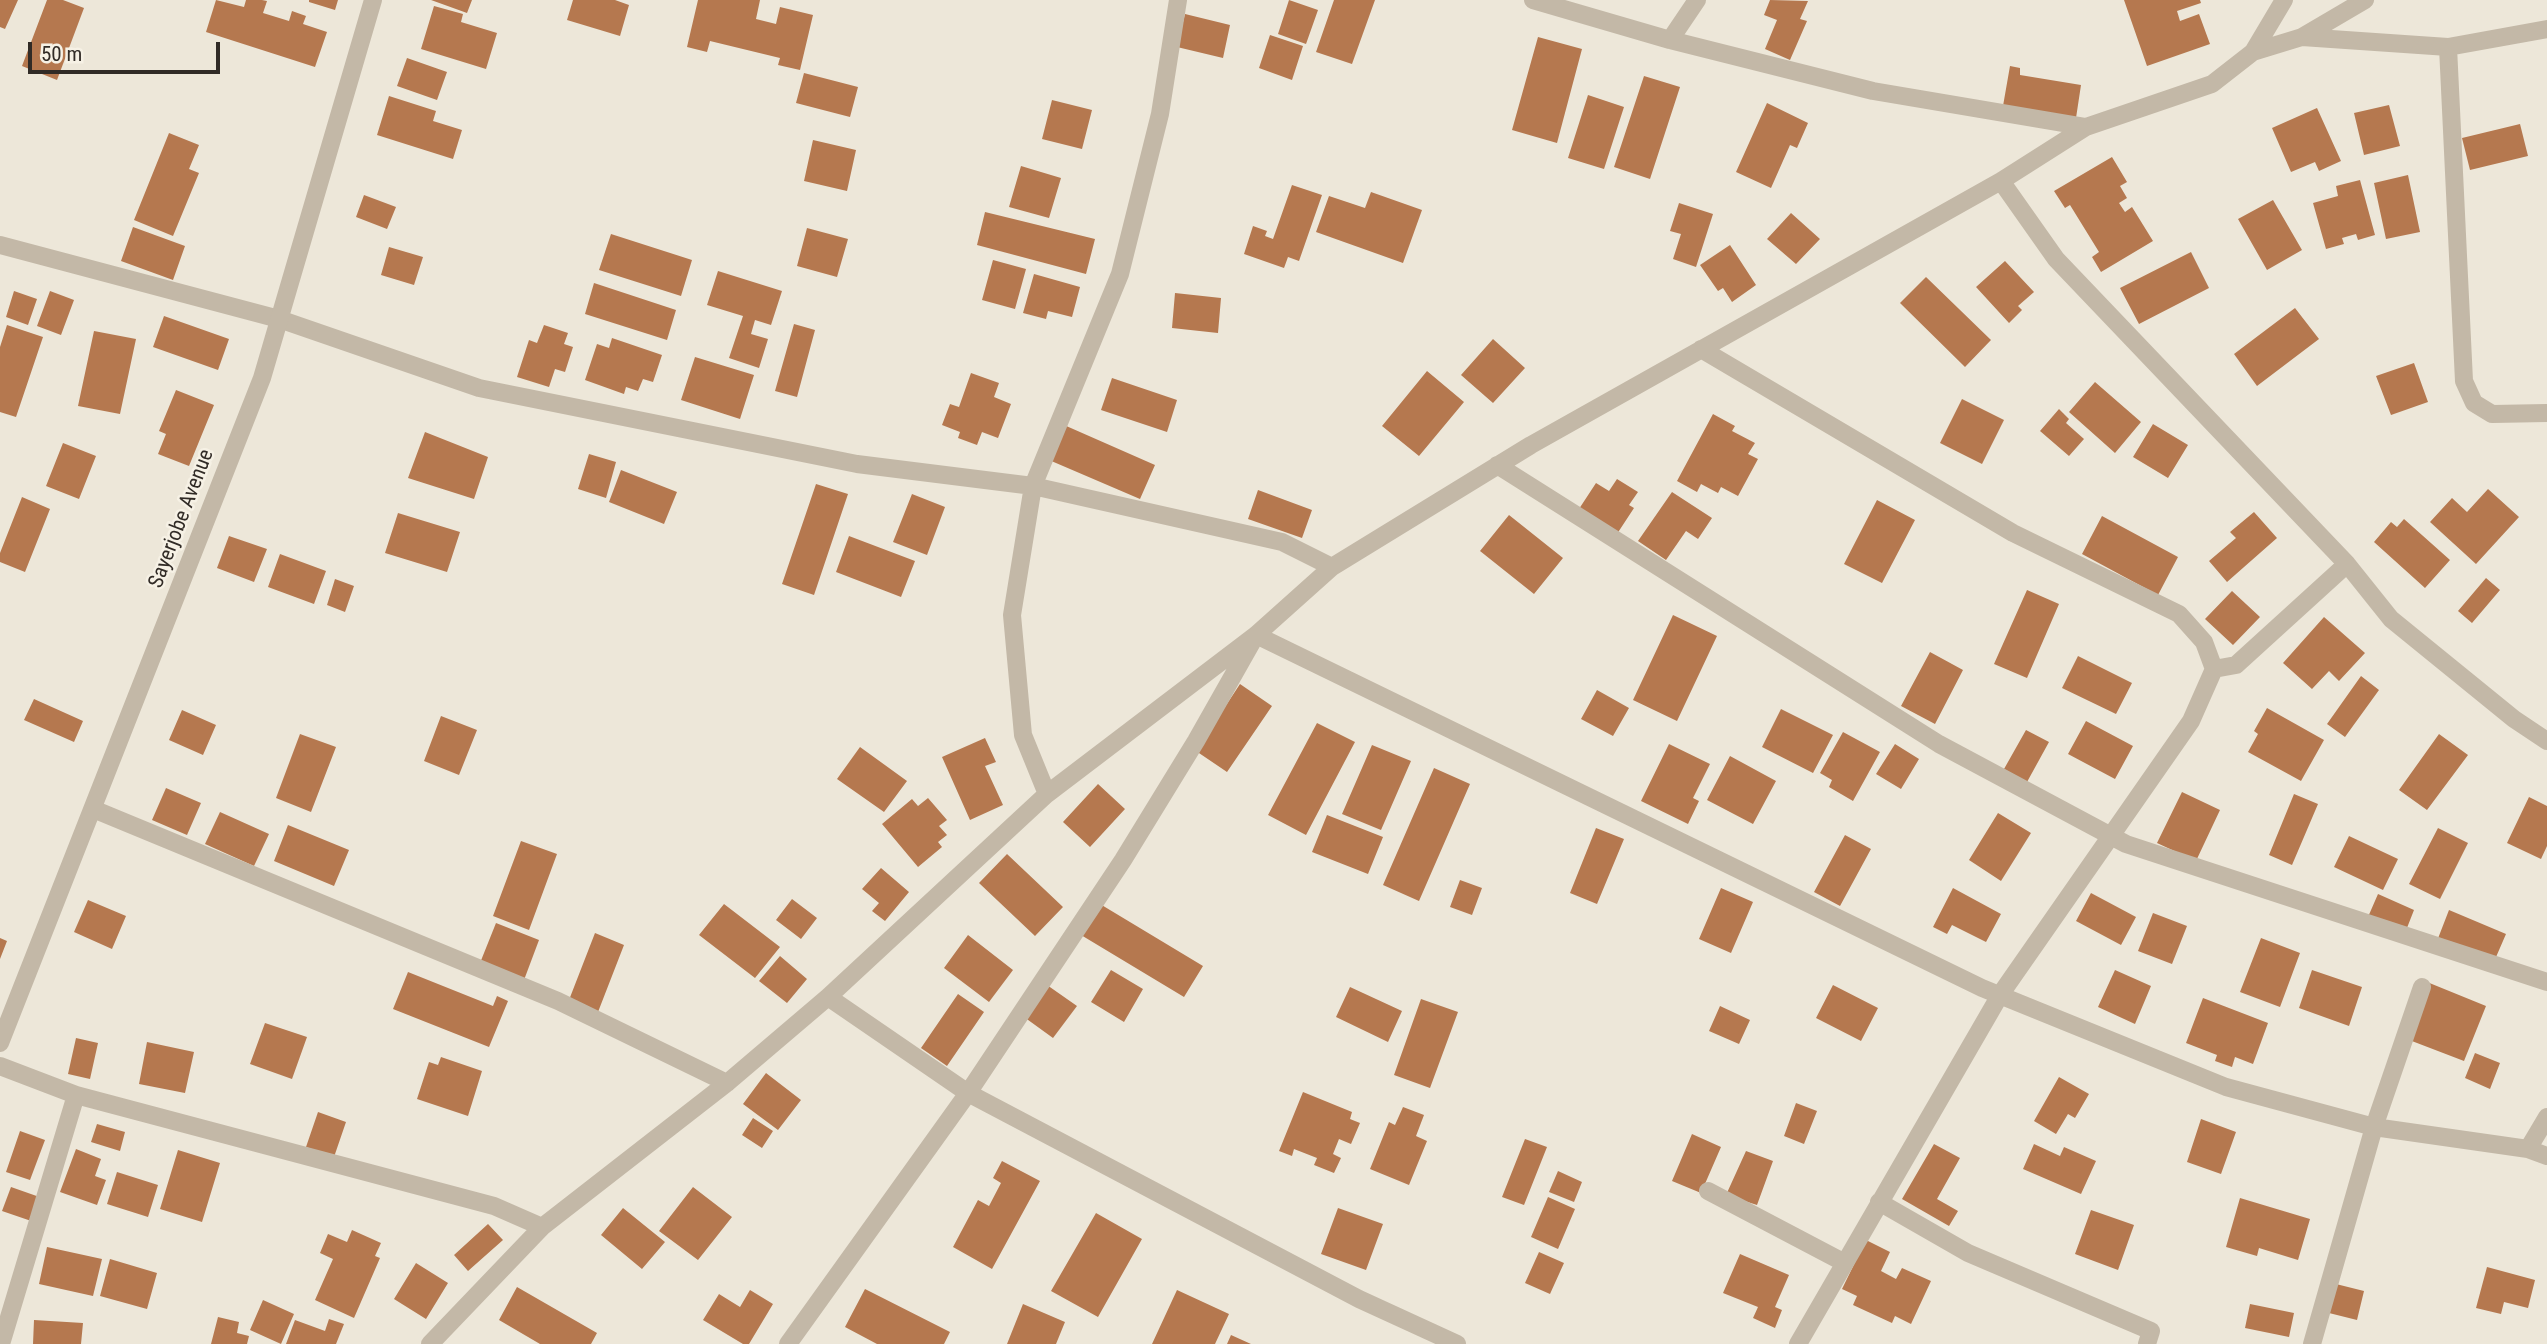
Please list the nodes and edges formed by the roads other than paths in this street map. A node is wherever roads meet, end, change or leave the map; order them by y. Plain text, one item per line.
1 (373, 0) edge
2 (1178, 0) edge
3 (1533, 0) edge
4 (1697, 0) edge
5 (2284, 0) edge
6 (2365, 0) edge
7 (2547, 29) edge
8 (2302, 37) junction
9 (1670, 40) junction
10 (2448, 47) junction
11 (2253, 52) junction
12 (2086, 127) junction
13 (2001, 181) junction
14 (0, 245) edge
15 (279, 319) junction
16 (1701, 349) junction
17 (2547, 413) edge
18 (1497, 465) junction
19 (1033, 486) junction
20 (2347, 564) junction
21 (1332, 567) junction
22 (1256, 635) junction
23 (2214, 669) junction
24 (2547, 741) edge
25 (1047, 794) junction
26 (93, 809) junction
27 (2109, 835) junction
28 (2547, 982) edge
29 (2422, 987) dead end
30 (2000, 995) junction
31 (828, 997) junction
32 (0, 1043) edge
33 (0, 1066) edge
34 (727, 1083) junction
35 (968, 1093) junction
36 (76, 1095) junction
37 (2547, 1117) edge
38 (2374, 1127) junction
39 (2528, 1149) junction
40 (2547, 1156) edge
41 (1708, 1191) dead end
42 (1879, 1202) junction
43 (542, 1227) junction
44 (1843, 1262) junction
45 (1, 1344) edge
46 (430, 1344) edge
47 (788, 1344) edge
48 (1457, 1344) edge
49 (1798, 1344) edge
50 (2147, 1344) edge
51 (2312, 1344) edge

1 - 15 street, Sayerjobe Avenue
2 - 19 street
3 - 9 street
4 - 9 street
5 - 11 street
6 - 8 street
7 - 10 street
8 - 10 street
8 - 11 street
9 - 12 street
10 - 17 street
11 - 12 street
12 - 13 street
13 - 16 street
13 - 20 street
14 - 15 street
15 - 19 street
15 - 26 street, Sayerjobe Avenue
16 - 18 street
16 - 23 street
18 - 21 street
18 - 27 street
19 - 21 street
19 - 25 street
20 - 23 street
20 - 24 street
21 - 22 street
22 - 25 street
22 - 30 street
22 - 35 street
23 - 27 street
25 - 31 street
26 - 32 street, Sayerjobe Avenue
26 - 34 street
27 - 28 street
27 - 30 street
29 - 38 street
30 - 38 street
30 - 42 street
31 - 34 street
31 - 35 street
33 - 36 street
34 - 43 street
35 - 47 street
35 - 48 street
36 - 43 street
36 - 45 street
37 - 39 street
38 - 39 street
38 - 51 street
39 - 40 street
41 - 44 street
42 - 44 street
42 - 50 street
43 - 46 street
44 - 49 street

